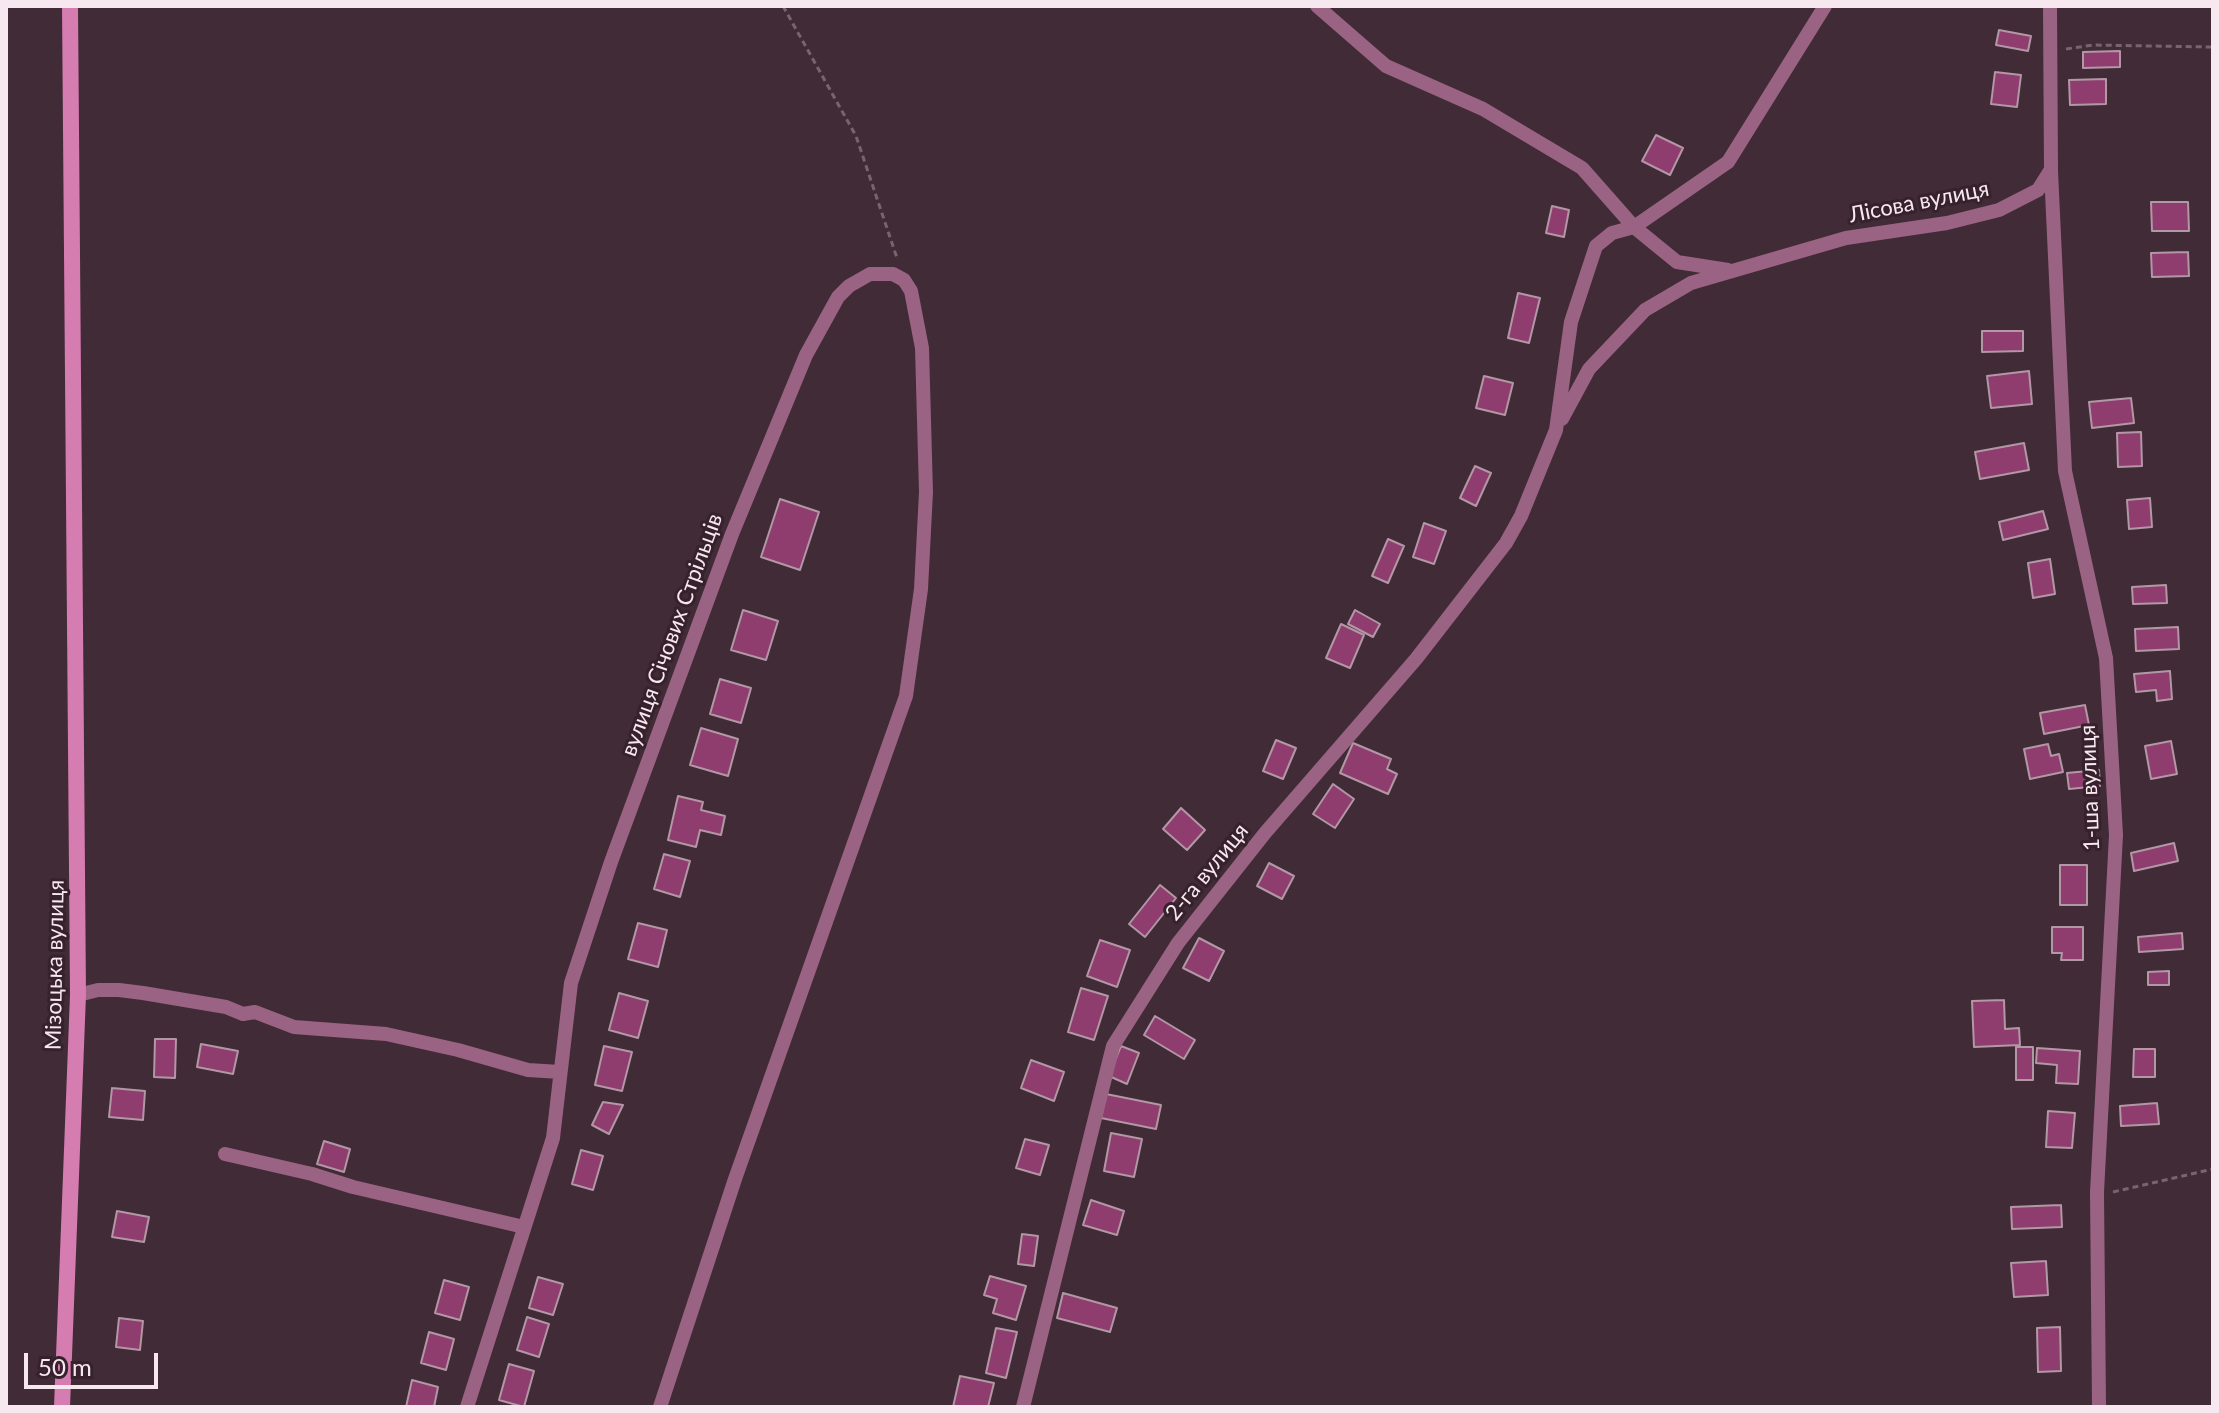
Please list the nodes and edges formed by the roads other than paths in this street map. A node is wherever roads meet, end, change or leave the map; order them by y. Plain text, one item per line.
1 (70, 6) edge
2 (1317, 6) edge
3 (1825, 6) edge
4 (2050, 6) edge
5 (2051, 171) junction
6 (1634, 227) junction
7 (1732, 271) junction
8 (1556, 430) junction
9 (78, 995) junction
10 (560, 1072) junction
11 (225, 1154) dead end
12 (524, 1227) junction
13 (62, 1407) edge
14 (467, 1407) edge
15 (660, 1407) edge
16 (1023, 1407) edge
17 (2099, 1407) edge

1 - 9 main road, Мізоцька вулиця
2 - 6 street, Лісова вулиця
3 - 6 street
4 - 5 street
5 - 7 street, Лісова вулиця
5 - 17 street, 1-ша вулиця
6 - 7 street, Лісова вулиця
6 - 8 street, 2-га вулиця
7 - 8 street, 2-га вулиця
8 - 16 street, 2-га вулиця
9 - 10 street
9 - 13 main road, Мізоцька вулиця
10 - 12 street, вулиця Січових Стрільців
10 - 15 street, вулиця Січових Стрільців
11 - 12 street
12 - 14 street, вулиця Січових Стрільців

